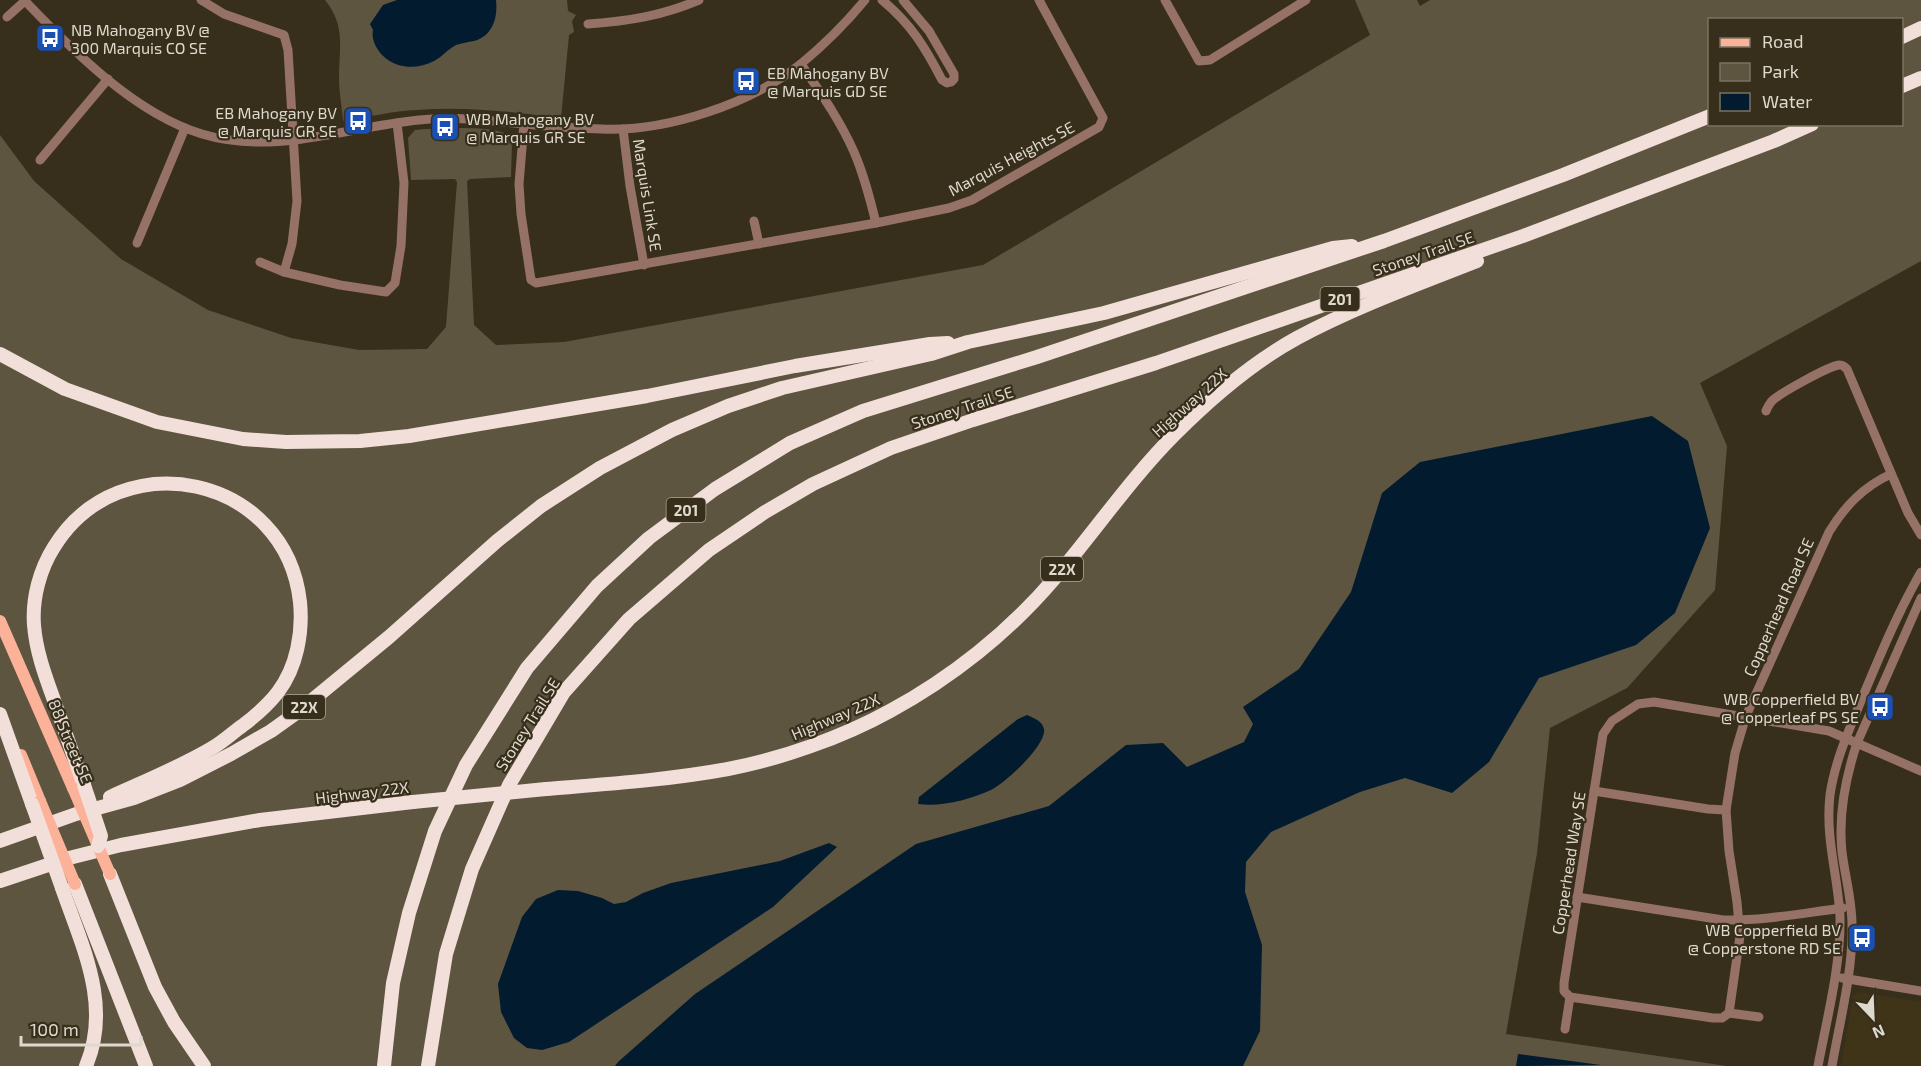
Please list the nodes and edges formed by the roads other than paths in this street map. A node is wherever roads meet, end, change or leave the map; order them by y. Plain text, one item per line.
1 (25, 0) edge
2 (201, 0) edge
3 (699, 0) edge
4 (865, 0) edge
5 (882, 0) edge
6 (903, 0) edge
7 (1039, 0) edge
8 (1165, 0) edge
9 (1306, 0) edge
10 (7, 16) dead end
11 (588, 24) dead end
12 (1921, 28) edge
13 (1903, 37) edge
14 (801, 64) junction
15 (1921, 78) edge
16 (108, 79) junction
17 (1903, 86) edge
18 (1708, 117) edge
19 (398, 123) junction
20 (524, 124) junction
21 (1808, 126) edge
22 (185, 128) junction
23 (623, 129) junction
24 (294, 140) junction
25 (40, 160) dead end
26 (754, 221) dead end
27 (876, 223) junction
28 (1523, 236) junction
29 (1384, 242) junction
30 (137, 243) dead end
31 (759, 244) junction
32 (260, 262) dead end
33 (644, 265) junction
34 (284, 272) junction
35 (968, 342) junction
36 (0, 354) edge
37 (1766, 411) dead end
38 (1891, 474) junction
39 (1921, 535) edge
40 (1921, 572) edge
41 (1921, 598) edge
42 (0, 621) edge
43 (0, 707) edge
44 (0, 714) edge
45 (1746, 716) junction
46 (1846, 738) junction
47 (1857, 743) junction
48 (1921, 771) edge
49 (79, 787) junction
50 (1594, 791) junction
51 (36, 803) junction
52 (1726, 810) junction
53 (76, 814) junction
54 (0, 840) edge
55 (98, 846) joint
56 (69, 858) junction
57 (110, 874) joint
58 (0, 881) edge
59 (68, 886) junction
60 (0, 890) edge
61 (1577, 897) junction
62 (1851, 906) junction
63 (1839, 908) junction
64 (1738, 920) junction
65 (1834, 976) junction
66 (1847, 978) junction
67 (1921, 991) edge
68 (1570, 997) junction
69 (1729, 1012) junction
70 (1760, 1017) dead end
71 (1565, 1029) dead end
72 (86, 1066) edge
73 (146, 1066) edge
74 (204, 1066) edge
75 (384, 1066) edge
76 (428, 1066) edge
77 (1818, 1066) edge
78 (1832, 1066) edge

1 - 10 street
1 - 16 street
2 - 24 street
3 - 11 street
4 - 14 street
5 - 6 street
7 - 27 street, Marquis Heights SE
8 - 9 street
12 - 13 highway
14 - 23 street
14 - 27 street
15 - 17 highway
16 - 22 street
16 - 25 street
18 - 29 highway, Stoney Trail SE / 201
19 - 20 street
19 - 24 street
19 - 34 street
20 - 23 street
20 - 33 street, Marquis Heights SE
21 - 28 highway, Stoney Trail SE / 201
22 - 24 street
22 - 30 street
23 - 33 street, Marquis Link SE
24 - 34 street
26 - 31 street
27 - 31 street, Marquis Heights SE
28 - 56 highway, Highway 22X / 22X, bridge
28 - 76 highway, Stoney Trail SE / 201
29 - 35 highway, 22X
29 - 75 highway, Stoney Trail SE / 201
31 - 33 street, Marquis Heights SE
32 - 34 street
35 - 36 highway
35 - 53 highway, 22X
37 - 38 street
38 - 39 street
38 - 45 street, Copperhead Road SE
40 - 46 street
41 - 47 street
42 - 49 main road, 88 Street SE
43 - 51 main road
44 - 51 highway
45 - 46 street, Copperhead Way SE
45 - 50 street, Copperhead Way SE
45 - 52 street, Copperhead Road SE
46 - 47 street, Copperhead Way SE
46 - 63 street
47 - 48 street, Copperhead Way SE
47 - 62 street
49 - 53 highway
49 - 55 highway, bridge
50 - 52 street
50 - 61 street, Copperhead Way SE
51 - 59 highway, bridge
52 - 64 street, Copperhead Road SE
53 - 54 highway, 22X
55 - 57 main road, bridge
56 - 58 highway, Highway 22X / 22X
56 - 60 highway
57 - 74 highway
59 - 72 highway
59 - 73 highway
61 - 64 street
61 - 68 street, Copperhead Way SE
62 - 63 street
62 - 66 street
63 - 64 street
63 - 65 street
64 - 69 street
65 - 66 street
65 - 77 street
66 - 67 street
66 - 78 street
68 - 69 street
68 - 71 street, Copperhead Way SE
69 - 70 street

